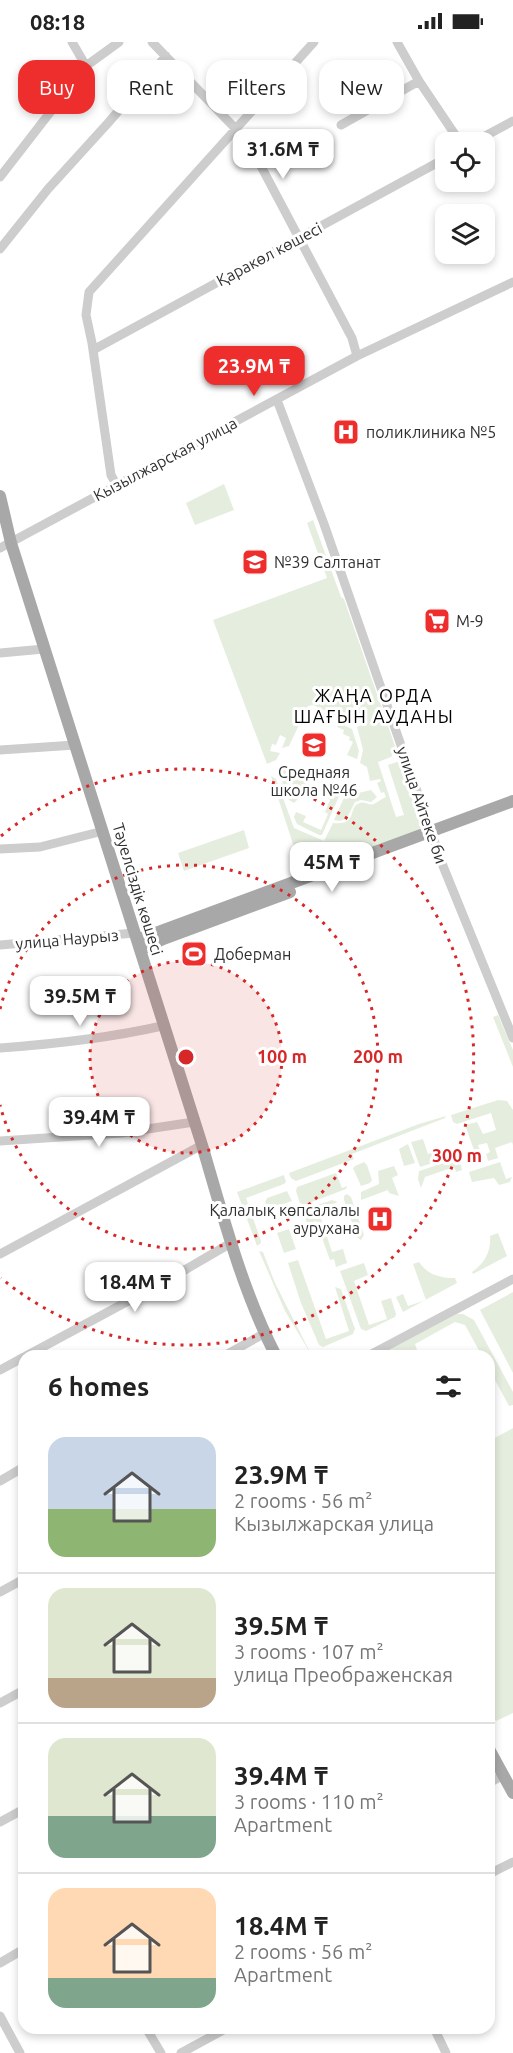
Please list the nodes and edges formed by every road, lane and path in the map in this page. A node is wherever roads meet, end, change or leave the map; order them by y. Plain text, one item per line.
1 (72, 42) edge
2 (119, 42) edge
3 (152, 42) edge
4 (314, 42) edge
5 (397, 42) edge
6 (166, 56) junction
7 (82, 60) edge
8 (94, 60) edge
9 (419, 81) junction
10 (49, 114) edge
11 (513, 121) edge
12 (341, 125) dead end
13 (235, 128) junction
14 (453, 132) edge
15 (493, 132) edge
16 (435, 164) edge
17 (0, 177) edge
18 (299, 239) junction
19 (0, 249) edge
20 (513, 282) edge
21 (93, 350) junction
22 (357, 356) junction
23 (277, 400) junction
24 (116, 484) junction
25 (0, 496) edge
26 (5, 545) edge
27 (44, 649) junction
28 (0, 653) edge
29 (75, 745) junction
30 (0, 750) edge
31 (513, 801) edge
32 (513, 810) edge
33 (103, 831) junction
34 (432, 835) junction
35 (0, 849) edge
36 (137, 941) junction
37 (0, 945) edge
38 (162, 1026) junction
39 (513, 1038) edge
40 (0, 1048) edge
41 (194, 1122) junction
42 (0, 1141) edge
43 (202, 1145) junction
44 (231, 1243) junction
45 (0, 1254) edge
46 (513, 1279) edge
47 (265, 1333) junction
48 (36, 1350) edge
49 (235, 1350) edge
50 (273, 1350) edge
51 (379, 1350) edge
52 (18, 1360) edge
53 (0, 1370) edge
54 (18, 1470) edge
55 (0, 1481) edge
56 (18, 1582) edge
57 (0, 1592) edge
58 (18, 1693) edge
59 (0, 1703) edge
60 (495, 1759) edge
61 (504, 1775) junction
62 (495, 1780) edge
63 (513, 1793) edge
64 (18, 1812) edge
65 (0, 1822) edge
66 (513, 1862) edge
67 (495, 1871) edge
68 (18, 1952) edge
69 (0, 1963) edge
70 (0, 2016) edge
71 (150, 2034) edge
72 (216, 2034) edge
73 (437, 2034) edge
74 (20, 2053) edge
75 (161, 2053) edge
76 (181, 2053) edge
77 (446, 2053) edge

1 - 7 street
2 - 8 street
3 - 6 street
4 - 13 street
5 - 9 street
6 - 13 street
6 - 19 street
9 - 12 street
9 - 14 street
10 - 17 street
11 - 15 street
13 - 18 street
13 - 21 street
16 - 18 street, Қаракөл көшесі
18 - 21 street, Қаракөл көшесі
18 - 22 street
20 - 22 street, Кызылжарская улица
21 - 24 street
22 - 23 street, Кызылжарская улица
23 - 24 street, Кызылжарская улица
23 - 34 street, улица Айтеке би
24 - 26 street, Кызылжарская улица
25 - 26 main road, Тәуелсіздік көшесі
26 - 27 main road, Тәуелсіздік көшесі
27 - 28 street
27 - 29 main road, Тәуелсіздік көшесі
29 - 30 street
29 - 33 main road, Тәуелсіздік көшесі
31 - 34 main road
32 - 34 main road
33 - 35 street
33 - 36 main road, Тәуелсіздік көшесі
34 - 36 main road
34 - 39 street, улица Айтеке би
36 - 37 street, улица Наурыз
36 - 38 main road, Тәуелсіздік көшесі
38 - 40 street
38 - 41 main road, Тәуелсіздік көшесі
41 - 42 street
41 - 43 main road, Тәуелсіздік көшесі
43 - 44 main road, Тәуелсіздік көшесі
43 - 45 street
44 - 47 main road, Тәуелсіздік көшесі
44 - 48 street
46 - 51 street
47 - 49 street
47 - 50 main road, Тәуелсіздік көшесі
52 - 53 street
54 - 55 street
56 - 57 street
58 - 59 street
60 - 61 main road
61 - 62 street
61 - 63 main road
64 - 65 street
66 - 67 street
68 - 69 street
70 - 74 street
71 - 75 street
72 - 76 street
73 - 77 street

